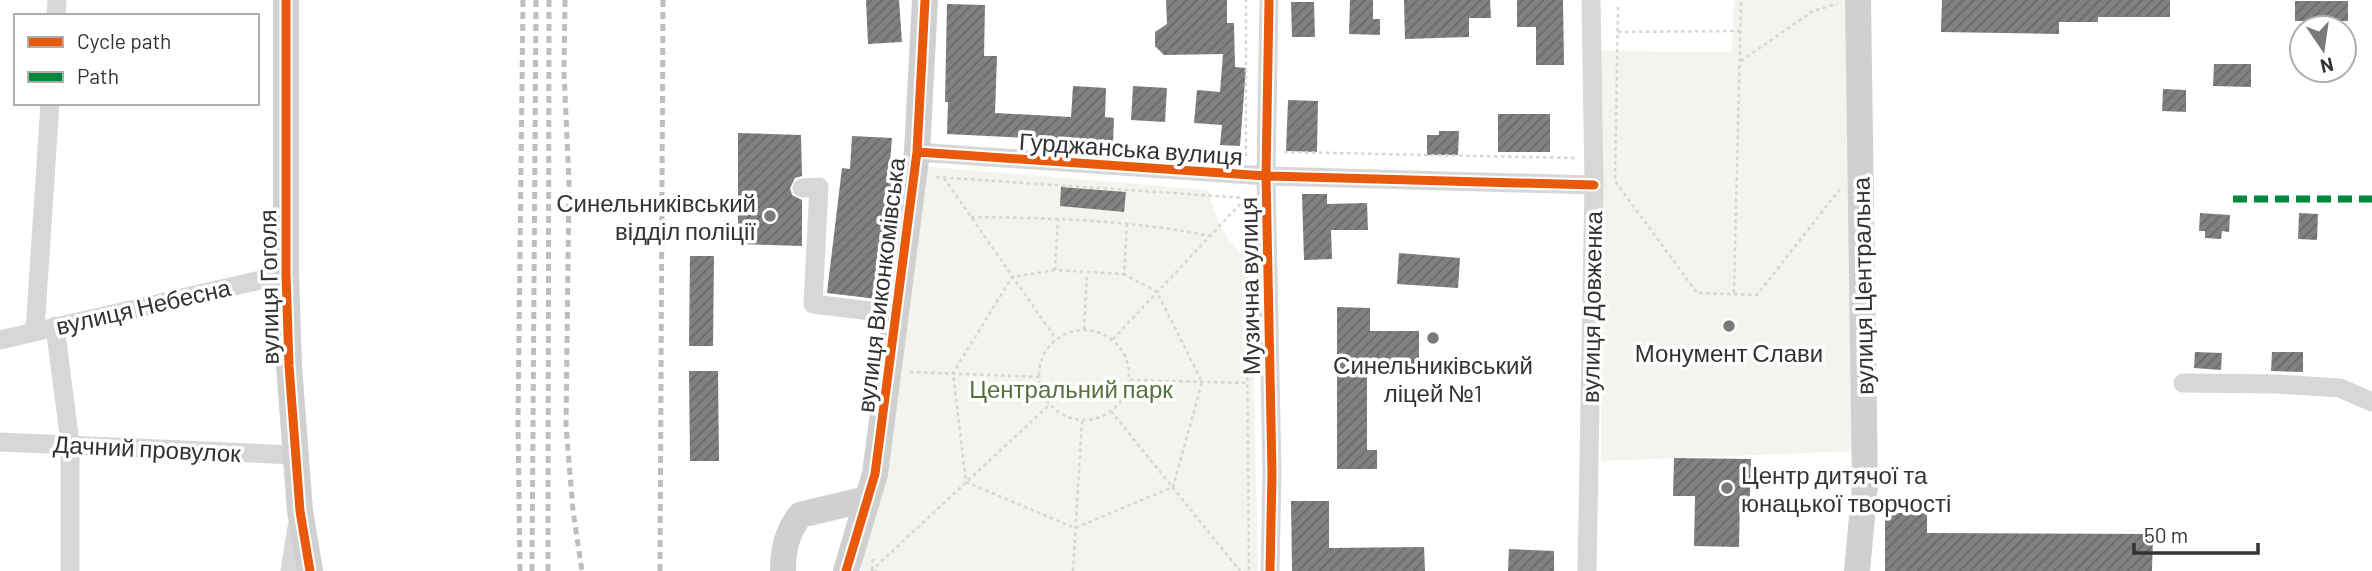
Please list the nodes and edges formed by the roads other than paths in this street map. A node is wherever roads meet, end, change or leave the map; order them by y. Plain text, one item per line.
1 (286, 0) edge
2 (925, 0) edge
3 (1269, 0) edge
4 (1591, 0) edge
5 (1848, 2) edge
6 (50, 105) edge
7 (921, 153) junction
8 (1266, 176) junction
9 (1594, 185) junction
10 (802, 188) dead end
11 (286, 274) junction
12 (895, 314) junction
13 (55, 326) junction
14 (35, 331) junction
15 (0, 340) edge
16 (2183, 383) dead end
17 (2372, 402) edge
18 (0, 442) edge
19 (70, 443) junction
20 (294, 455) junction
21 (867, 499) junction
22 (300, 511) junction
23 (70, 571) edge
24 (290, 571) edge
25 (310, 571) edge
26 (783, 571) edge
27 (846, 571) edge
28 (1270, 571) edge
29 (1587, 571) edge
30 (1857, 571) edge

1 - 11 street, вулиця Гоголя
2 - 7 street, вулиця Виконкомівська
3 - 8 street, Музична вулиця
4 - 9 street, вулиця Довженка
5 - 30 street, вулиця Центральна
6 - 14 street
7 - 8 street, Гурджанська вулиця
7 - 12 street, вулиця Виконкомівська
8 - 9 street, Гурджанська вулиця
8 - 28 street, Музична вулиця
9 - 29 street, вулиця Довженка
10 - 12 street
11 - 13 street, вулиця Небесна
11 - 20 street, вулиця Гоголя
12 - 21 street, вулиця Виконкомівська
13 - 14 street, вулиця Небесна
13 - 19 street
14 - 15 street, вулиця Небесна
16 - 17 street
18 - 19 street, Дачний провулок
19 - 20 street, Дачний провулок
19 - 23 street
20 - 22 street, вулиця Гоголя
21 - 26 street
21 - 27 street, вулиця Виконкомівська
22 - 24 street
22 - 25 street, вулиця Гоголя

